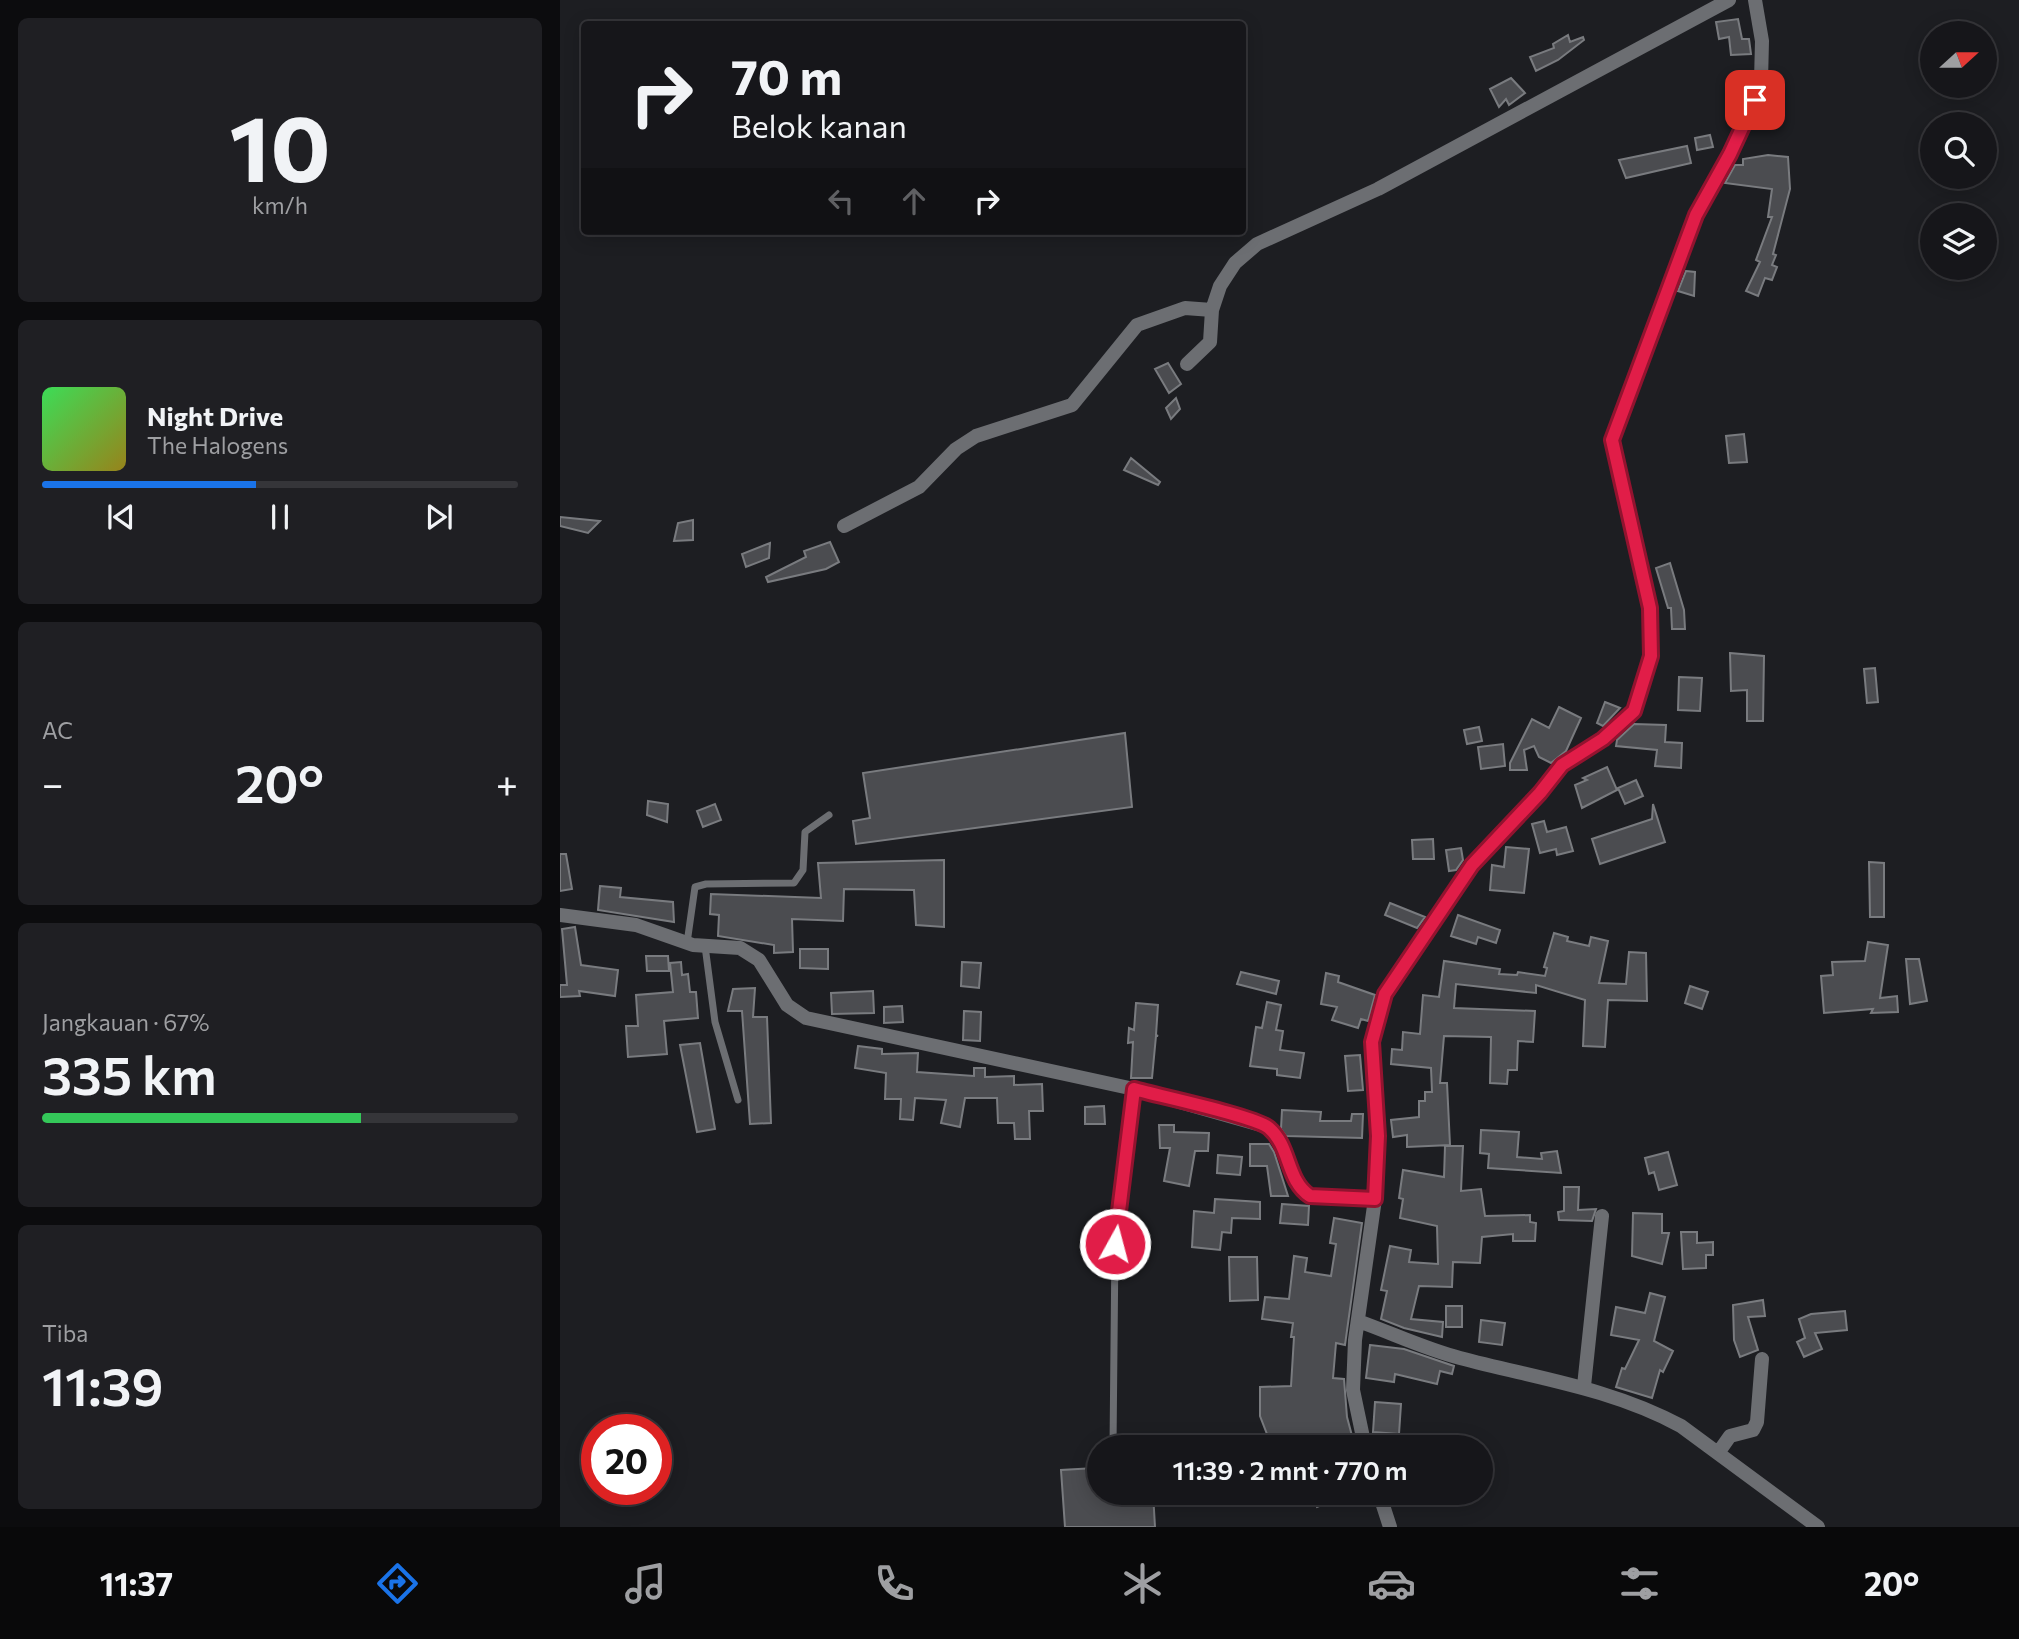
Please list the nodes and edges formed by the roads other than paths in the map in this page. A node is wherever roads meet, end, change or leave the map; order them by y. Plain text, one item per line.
1 (1729, 0) edge
2 (1755, 0) edge
3 (1212, 310) junction
4 (1187, 364) dead end
5 (844, 526) dead end
6 (829, 815) dead end
7 (560, 915) edge
8 (687, 944) junction
9 (705, 946) junction
10 (1134, 1089) junction
11 (738, 1100) dead end
12 (1375, 1199) junction
13 (1602, 1216) dead end
14 (1358, 1321) junction
15 (1762, 1359) dead end
16 (1584, 1387) junction
17 (1113, 1435) edge
18 (1362, 1435) edge
19 (1718, 1453) junction
20 (1383, 1505) edge
21 (1390, 1527) edge
22 (1818, 1527) edge

1 - 3 street
2 - 12 street
3 - 4 street
3 - 5 street
6 - 8 lane
7 - 8 street
8 - 9 street
9 - 10 street
9 - 11 lane
10 - 12 street
10 - 17 lane
12 - 14 street
13 - 16 street
14 - 16 street
14 - 18 street
15 - 19 street
16 - 19 street
19 - 22 street
20 - 21 street

